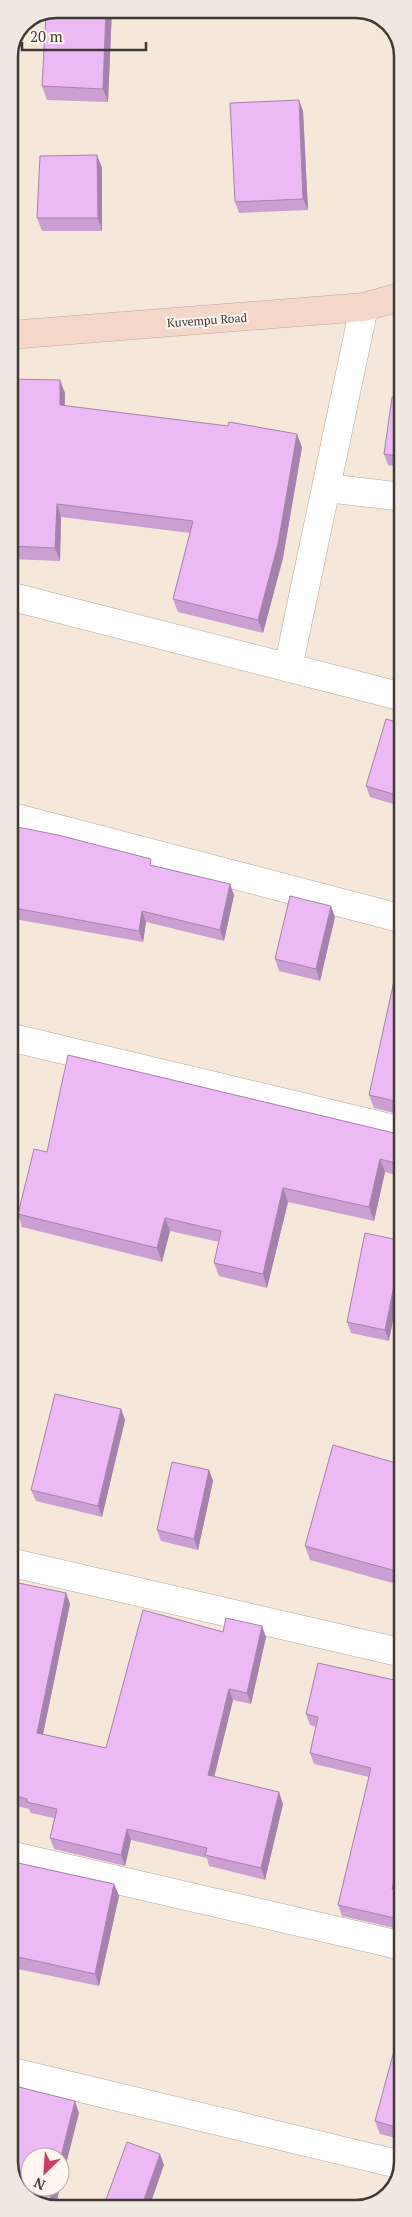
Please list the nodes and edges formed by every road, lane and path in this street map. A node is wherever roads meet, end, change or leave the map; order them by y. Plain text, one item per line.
1 (394, 299) edge
2 (364, 307) junction
3 (18, 334) edge
4 (327, 488) junction
5 (394, 496) edge
6 (18, 598) edge
7 (288, 668) junction
8 (394, 695) edge
9 (18, 818) edge
10 (394, 917) edge
11 (18, 1039) edge
12 (394, 1129) edge
13 (18, 1564) edge
14 (394, 1651) edge
15 (18, 1857) edge
16 (394, 1944) edge
17 (18, 2073) edge
18 (394, 2163) edge

1 - 2 main road, Kuvempu Road
2 - 3 main road, Kuvempu Road
2 - 4 street
4 - 5 street
4 - 7 street
6 - 7 street
7 - 8 street
9 - 10 street
11 - 12 street
13 - 14 street
15 - 16 street
17 - 18 street

